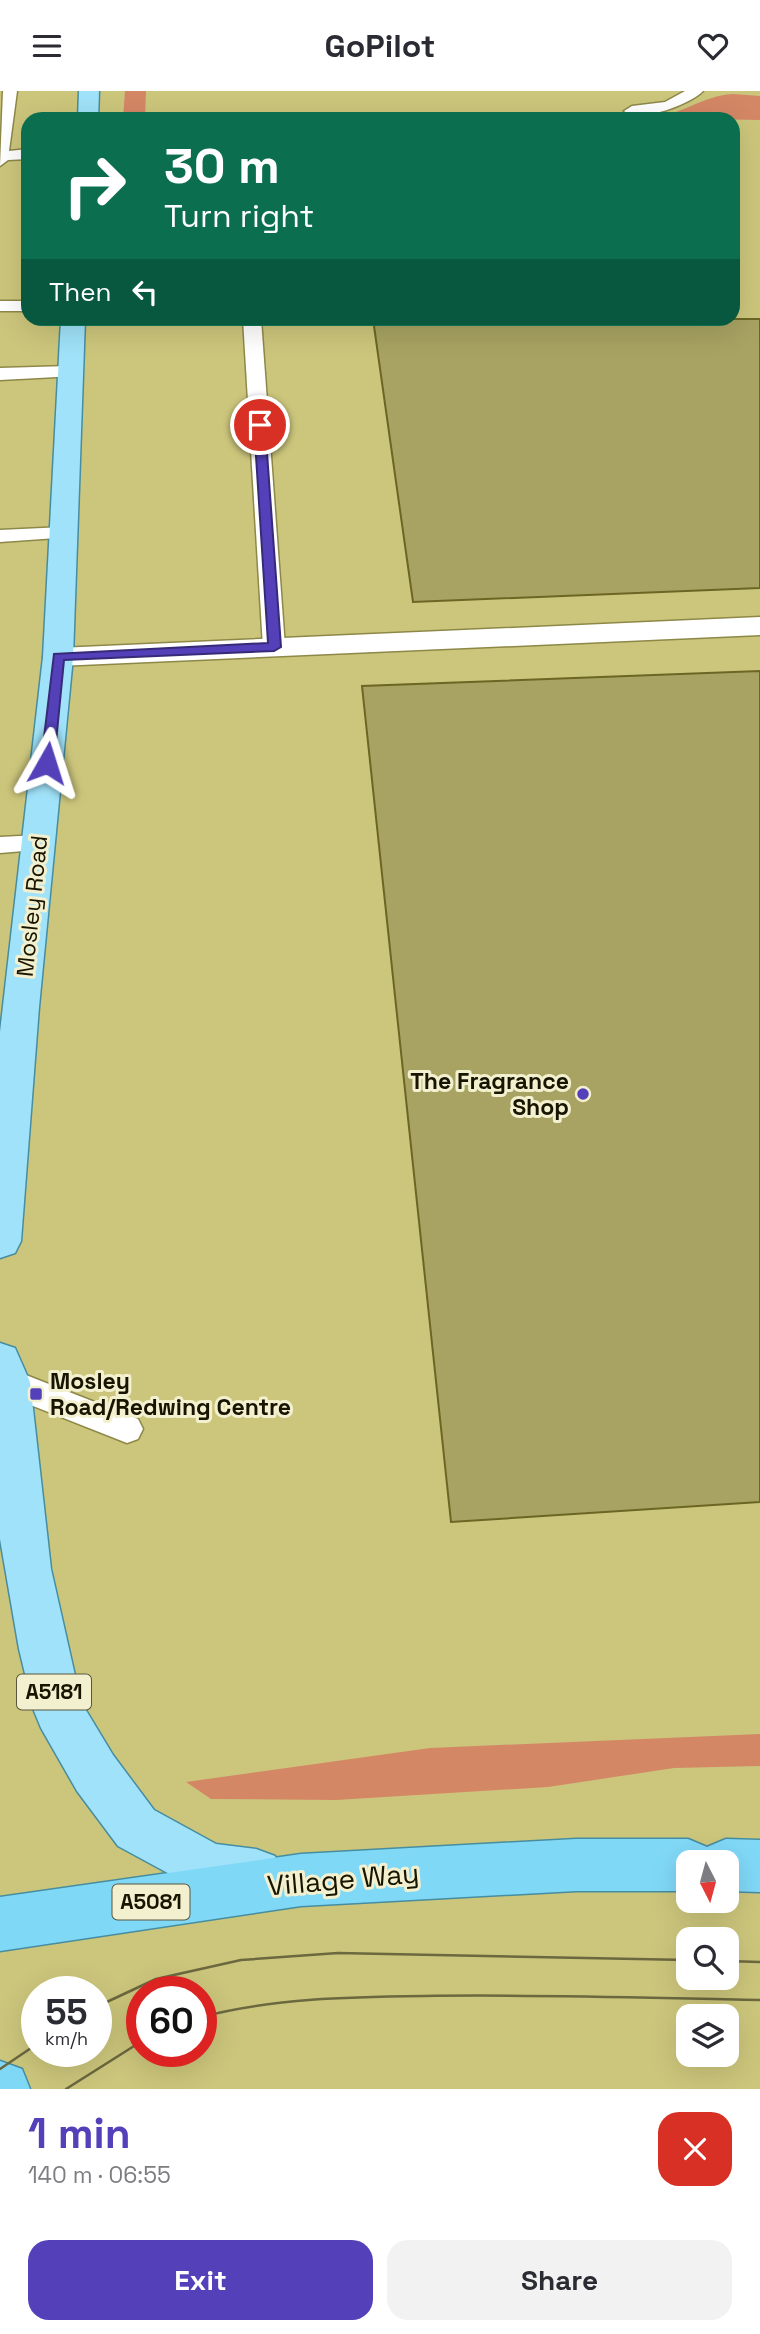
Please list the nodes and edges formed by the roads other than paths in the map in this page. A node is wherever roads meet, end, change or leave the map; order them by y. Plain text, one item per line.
1 (10, 91) edge
2 (89, 91) edge
3 (696, 91) edge
4 (632, 111) dead end
5 (88, 112) edge
6 (21, 155) edge
7 (0, 157) edge
8 (0, 306) edge
9 (21, 306) edge
10 (72, 326) edge
11 (252, 326) edge
12 (69, 372) junction
13 (0, 374) edge
14 (64, 533) junction
15 (0, 536) edge
16 (760, 626) edge
17 (274, 647) junction
18 (58, 657) junction
19 (39, 843) junction
20 (0, 845) edge
21 (0, 1241) edge
22 (4, 1372) edge
23 (127, 1429) dead end
24 (676, 1865) edge
25 (739, 1865) edge
26 (760, 1866) edge
27 (301, 1879) junction
28 (0, 1924) edge

1 - 7 lane
2 - 5 main road
3 - 4 lane
6 - 7 lane
8 - 9 lane
10 - 12 main road, Mosley Road
11 - 17 lane
12 - 13 lane
12 - 14 main road, Mosley Road
14 - 15 lane
14 - 18 main road, Mosley Road
16 - 17 street
17 - 18 street
18 - 19 main road, Mosley Road
19 - 20 lane
19 - 21 main road, Mosley Road
22 - 23 lane
22 - 27 main road, A5181
24 - 27 highway, Village Way / A5081
25 - 26 highway
27 - 28 highway, Village Way / A5081

